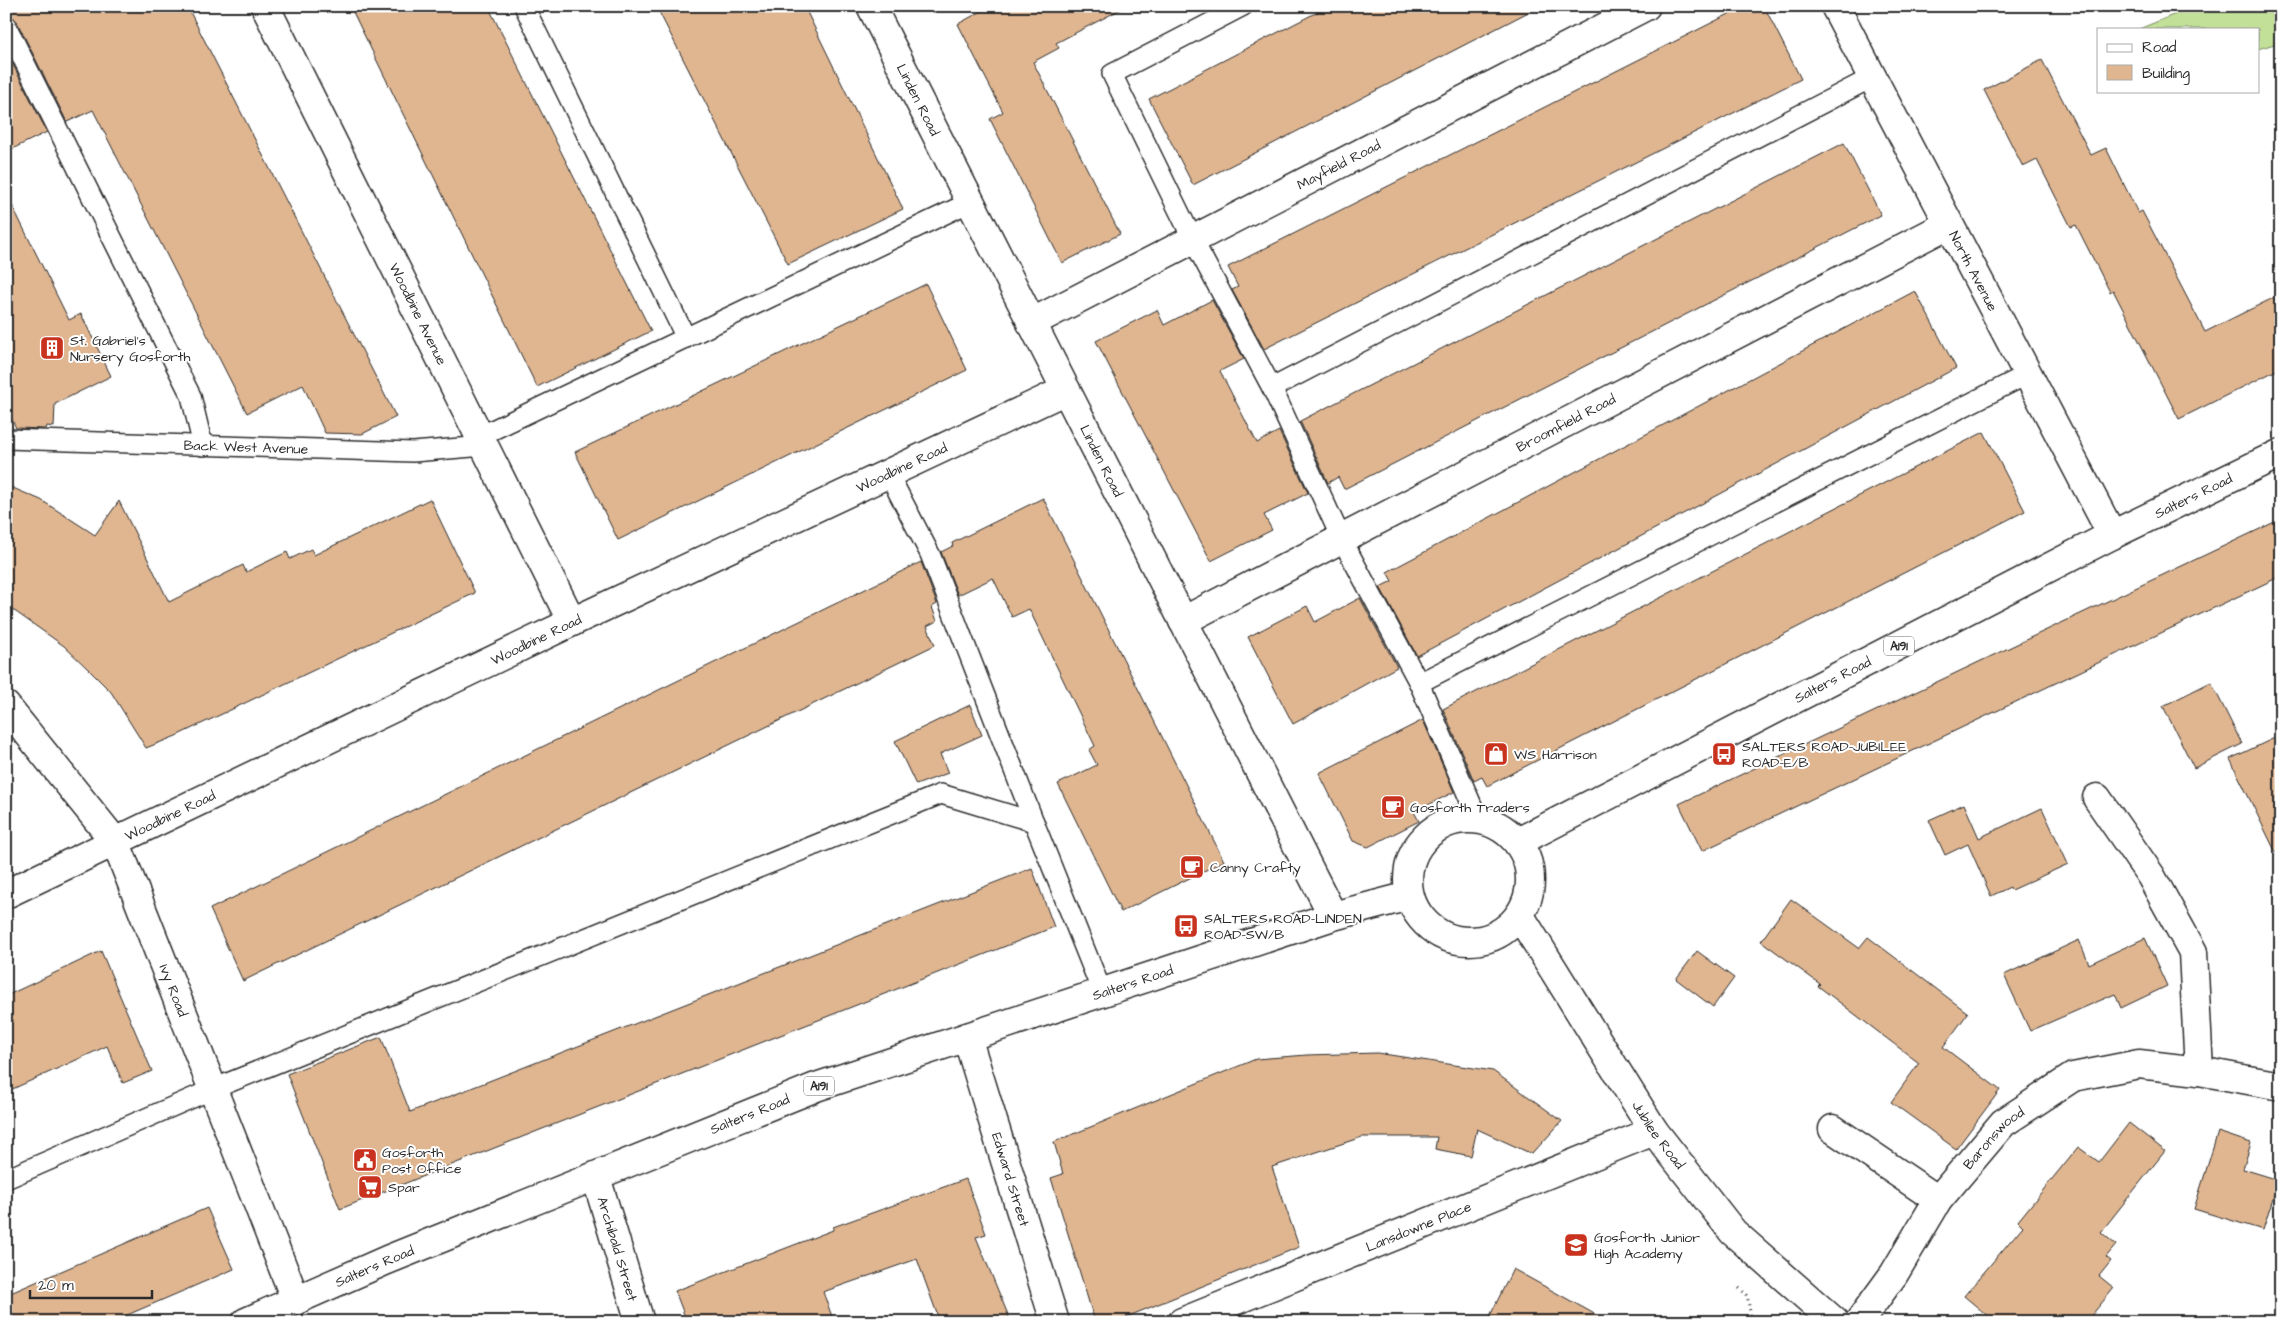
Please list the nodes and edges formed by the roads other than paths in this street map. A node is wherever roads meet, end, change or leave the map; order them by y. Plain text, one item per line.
1 (265, 6) edge
2 (524, 6) edge
3 (871, 6) edge
4 (1243, 6) edge
5 (1646, 6) edge
6 (1835, 6) edge
7 (6, 25) edge
8 (1873, 77) junction
9 (970, 202) junction
10 (1950, 224) junction
11 (1193, 240) junction
12 (1031, 323) junction
13 (686, 338) junction
14 (2028, 374) junction
15 (1272, 388) junction
16 (1066, 390) junction
17 (6, 439) edge
18 (482, 441) junction
19 (203, 446) junction
20 (2281, 453) edge
21 (888, 473) junction
22 (2112, 535) junction
23 (1341, 538) junction
24 (1183, 620) junction
25 (572, 622) junction
26 (1419, 683) junction
27 (6, 706) edge
28 (2097, 798) dead end
29 (1478, 819) junction
30 (1034, 822) junction
31 (1518, 842) junction
32 (116, 843) junction
33 (6, 894) edge
34 (1410, 896) junction
35 (1333, 916) junction
36 (1520, 916) junction
37 (1102, 992) junction
38 (967, 1037) junction
39 (2199, 1071) junction
40 (2281, 1086) edge
41 (213, 1089) junction
42 (1834, 1129) dead end
43 (1654, 1131) junction
44 (596, 1177) junction
45 (6, 1179) edge
46 (1938, 1200) junction
47 (296, 1301) junction
48 (246, 1322) edge
49 (640, 1322) edge
50 (1055, 1322) edge
51 (1182, 1322) edge
52 (1835, 1322) edge
53 (1859, 1322) edge

1 - 18 street, Woodbine Avenue
2 - 13 lane
3 - 9 street, Linden Road
4 - 11 lane
5 - 11 street, Mayfield Road
6 - 8 street, North Avenue
7 - 19 lane
8 - 10 street, North Avenue
8 - 15 lane
9 - 12 street, Linden Road
9 - 13 lane
10 - 14 street, North Avenue
10 - 23 street, Broomfield Road
11 - 12 street, Mayfield Road
11 - 15 lane
12 - 16 street, Linden Road
13 - 18 lane
14 - 22 street, North Avenue
14 - 26 lane
15 - 23 lane
16 - 21 street, Woodbine Road
16 - 24 street, Linden Road
17 - 19 lane, Back West Avenue
18 - 19 lane, Back West Avenue
18 - 25 street, Woodbine Avenue
20 - 22 street, Salters Road / A191
21 - 25 street, Woodbine Road
21 - 30 lane
22 - 31 street, Salters Road / A191
23 - 24 street, Broomfield Road
23 - 26 lane
24 - 35 street, Linden Road
25 - 32 street, Woodbine Road
26 - 29 lane
27 - 32 street, Ivy Road
28 - 39 street
29 - 31 street
29 - 34 street
30 - 37 lane
30 - 41 lane
31 - 36 street
32 - 33 street, Woodbine Road
32 - 41 street, Ivy Road
34 - 35 street, Salters Road / A191
34 - 36 street
35 - 37 street, Salters Road / A191
36 - 43 street, Jubilee Road
37 - 38 street, Salters Road / A191
38 - 44 street, Salters Road / A191
38 - 50 street, Edward Street
39 - 40 street, Baronswood
39 - 46 street, Baronswood
41 - 45 lane
41 - 47 street, Ivy Road
42 - 46 street
43 - 51 street, Lansdowne Place
43 - 52 street, Jubilee Road
44 - 47 street, Salters Road / A191
44 - 49 street, Archibald Street
46 - 53 street, Baronswood
47 - 48 street, Salters Road / A191

